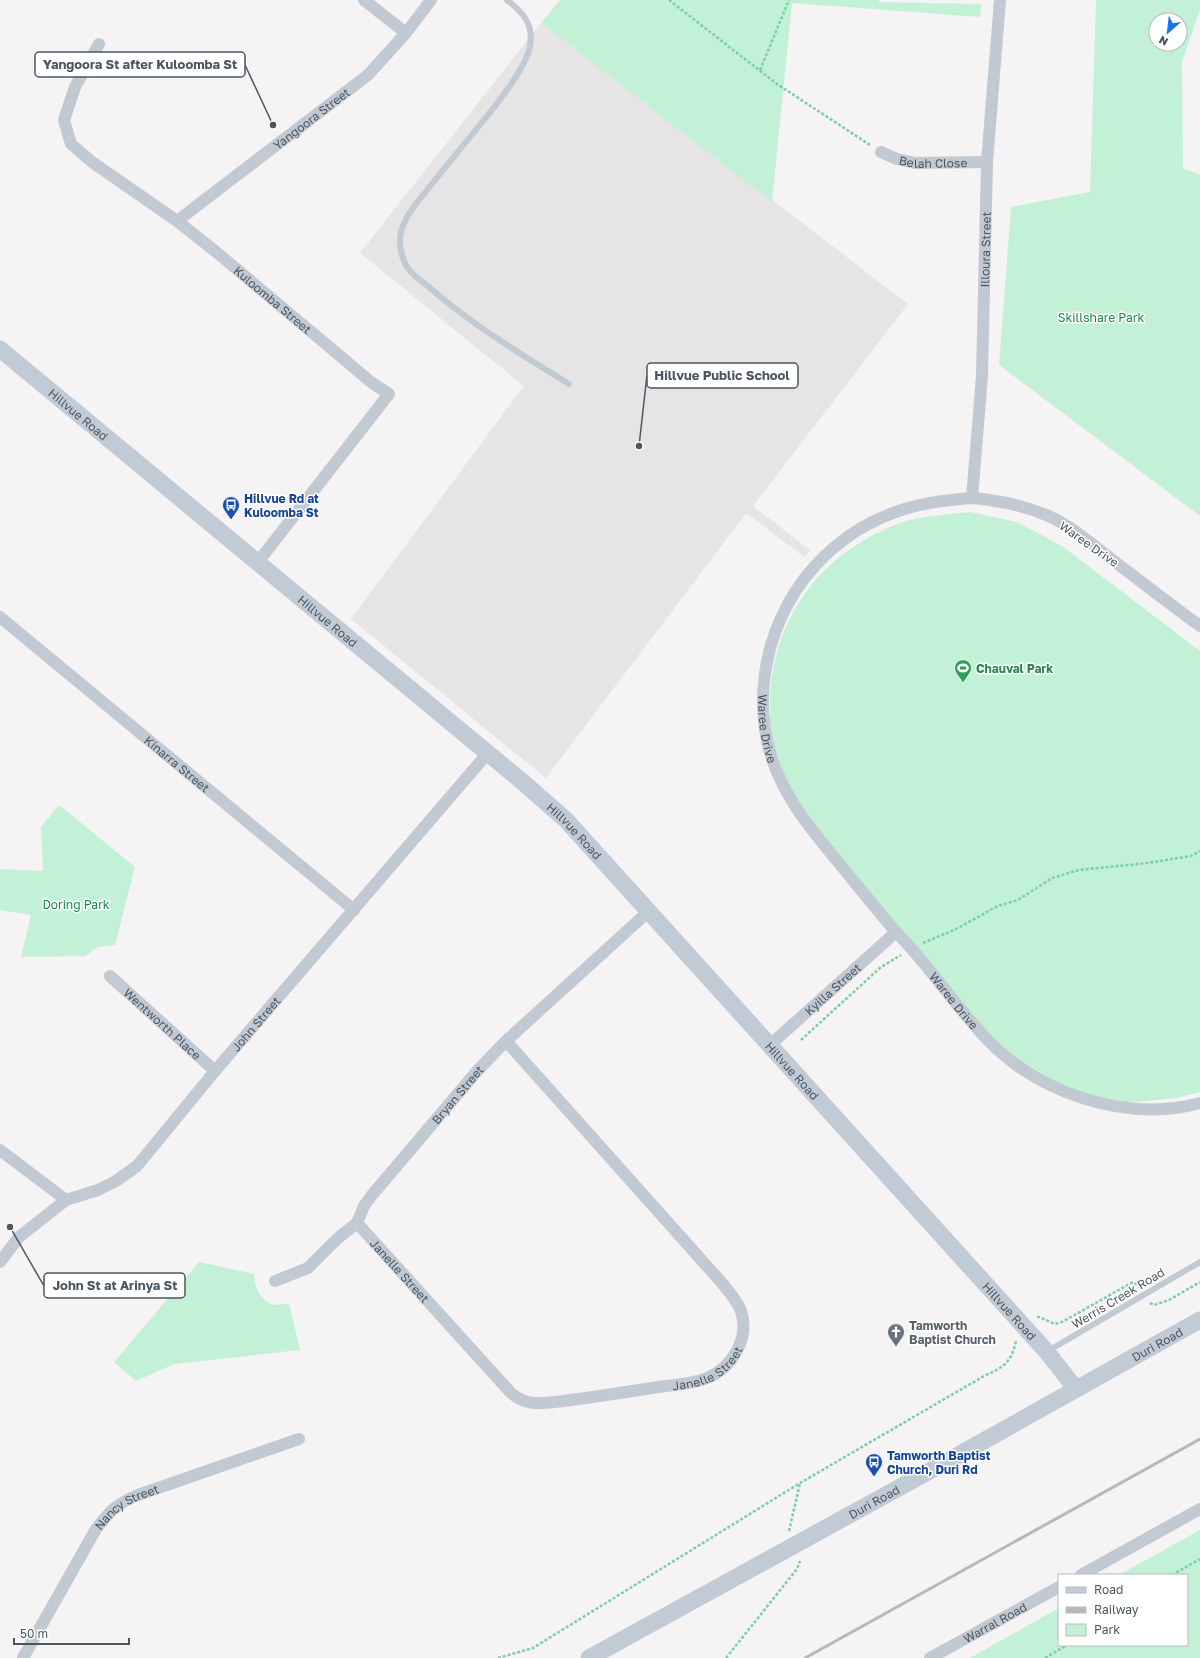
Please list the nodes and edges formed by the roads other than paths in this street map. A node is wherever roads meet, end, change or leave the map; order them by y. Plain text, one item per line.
1 (364, 0) edge
2 (431, 0) edge
3 (507, 0) edge
4 (1000, 0) edge
5 (406, 33) junction
6 (99, 44) dead end
7 (881, 152) road end
8 (987, 162) junction
9 (177, 221) junction
10 (0, 349) edge
11 (569, 384) dead end
12 (972, 498) junction
13 (258, 562) junction
14 (0, 617) edge
15 (1200, 626) edge
16 (487, 754) junction
17 (354, 910) junction
18 (649, 911) junction
19 (896, 932) junction
20 (110, 976) dead end
21 (506, 1041) junction
22 (770, 1045) junction
23 (215, 1071) junction
24 (1200, 1103) edge
25 (0, 1150) edge
26 (66, 1200) junction
27 (357, 1223) junction
28 (0, 1262) edge
29 (1200, 1262) edge
30 (275, 1281) dead end
31 (1200, 1320) edge
32 (1047, 1352) junction
33 (1076, 1389) junction
34 (299, 1439) dead end
35 (1200, 1509) edge
36 (1083, 1574) edge
37 (1058, 1588) edge
38 (23, 1658) edge
39 (589, 1658) edge
40 (930, 1658) edge

1 - 5 street
2 - 5 street, Yangoora Street
3 - 11 lane
4 - 8 street, Illoura Street
5 - 9 street, Yangoora Street
6 - 9 street, Kuloomba Street
7 - 8 street, Belah Close
8 - 12 street, Illoura Street
9 - 13 street, Kuloomba Street
10 - 13 street, Hillvue Road
12 - 15 street, Waree Drive
12 - 19 street, Waree Drive
13 - 16 street, Hillvue Road
14 - 17 street, Kinarra Street
16 - 17 street, John Street
16 - 18 street, Hillvue Road
17 - 23 street, John Street
18 - 21 street, Bryan Street
18 - 22 street, Hillvue Road
19 - 22 street, Kyilla Street
19 - 24 street, Waree Drive
20 - 23 street, Wentworth Place
21 - 27 street, Bryan Street
21 - 27 street, Janelle Street
22 - 32 street, Hillvue Road
23 - 26 street, John Street
25 - 26 street
26 - 28 street, John Street
27 - 30 street, Bryan Street
29 - 32 lane, Werris Creek Road
31 - 33 street, Duri Road
32 - 33 street, Hillvue Road
33 - 39 street, Duri Road
34 - 38 street, Nancy Street
35 - 36 street
37 - 40 street, Warral Road

